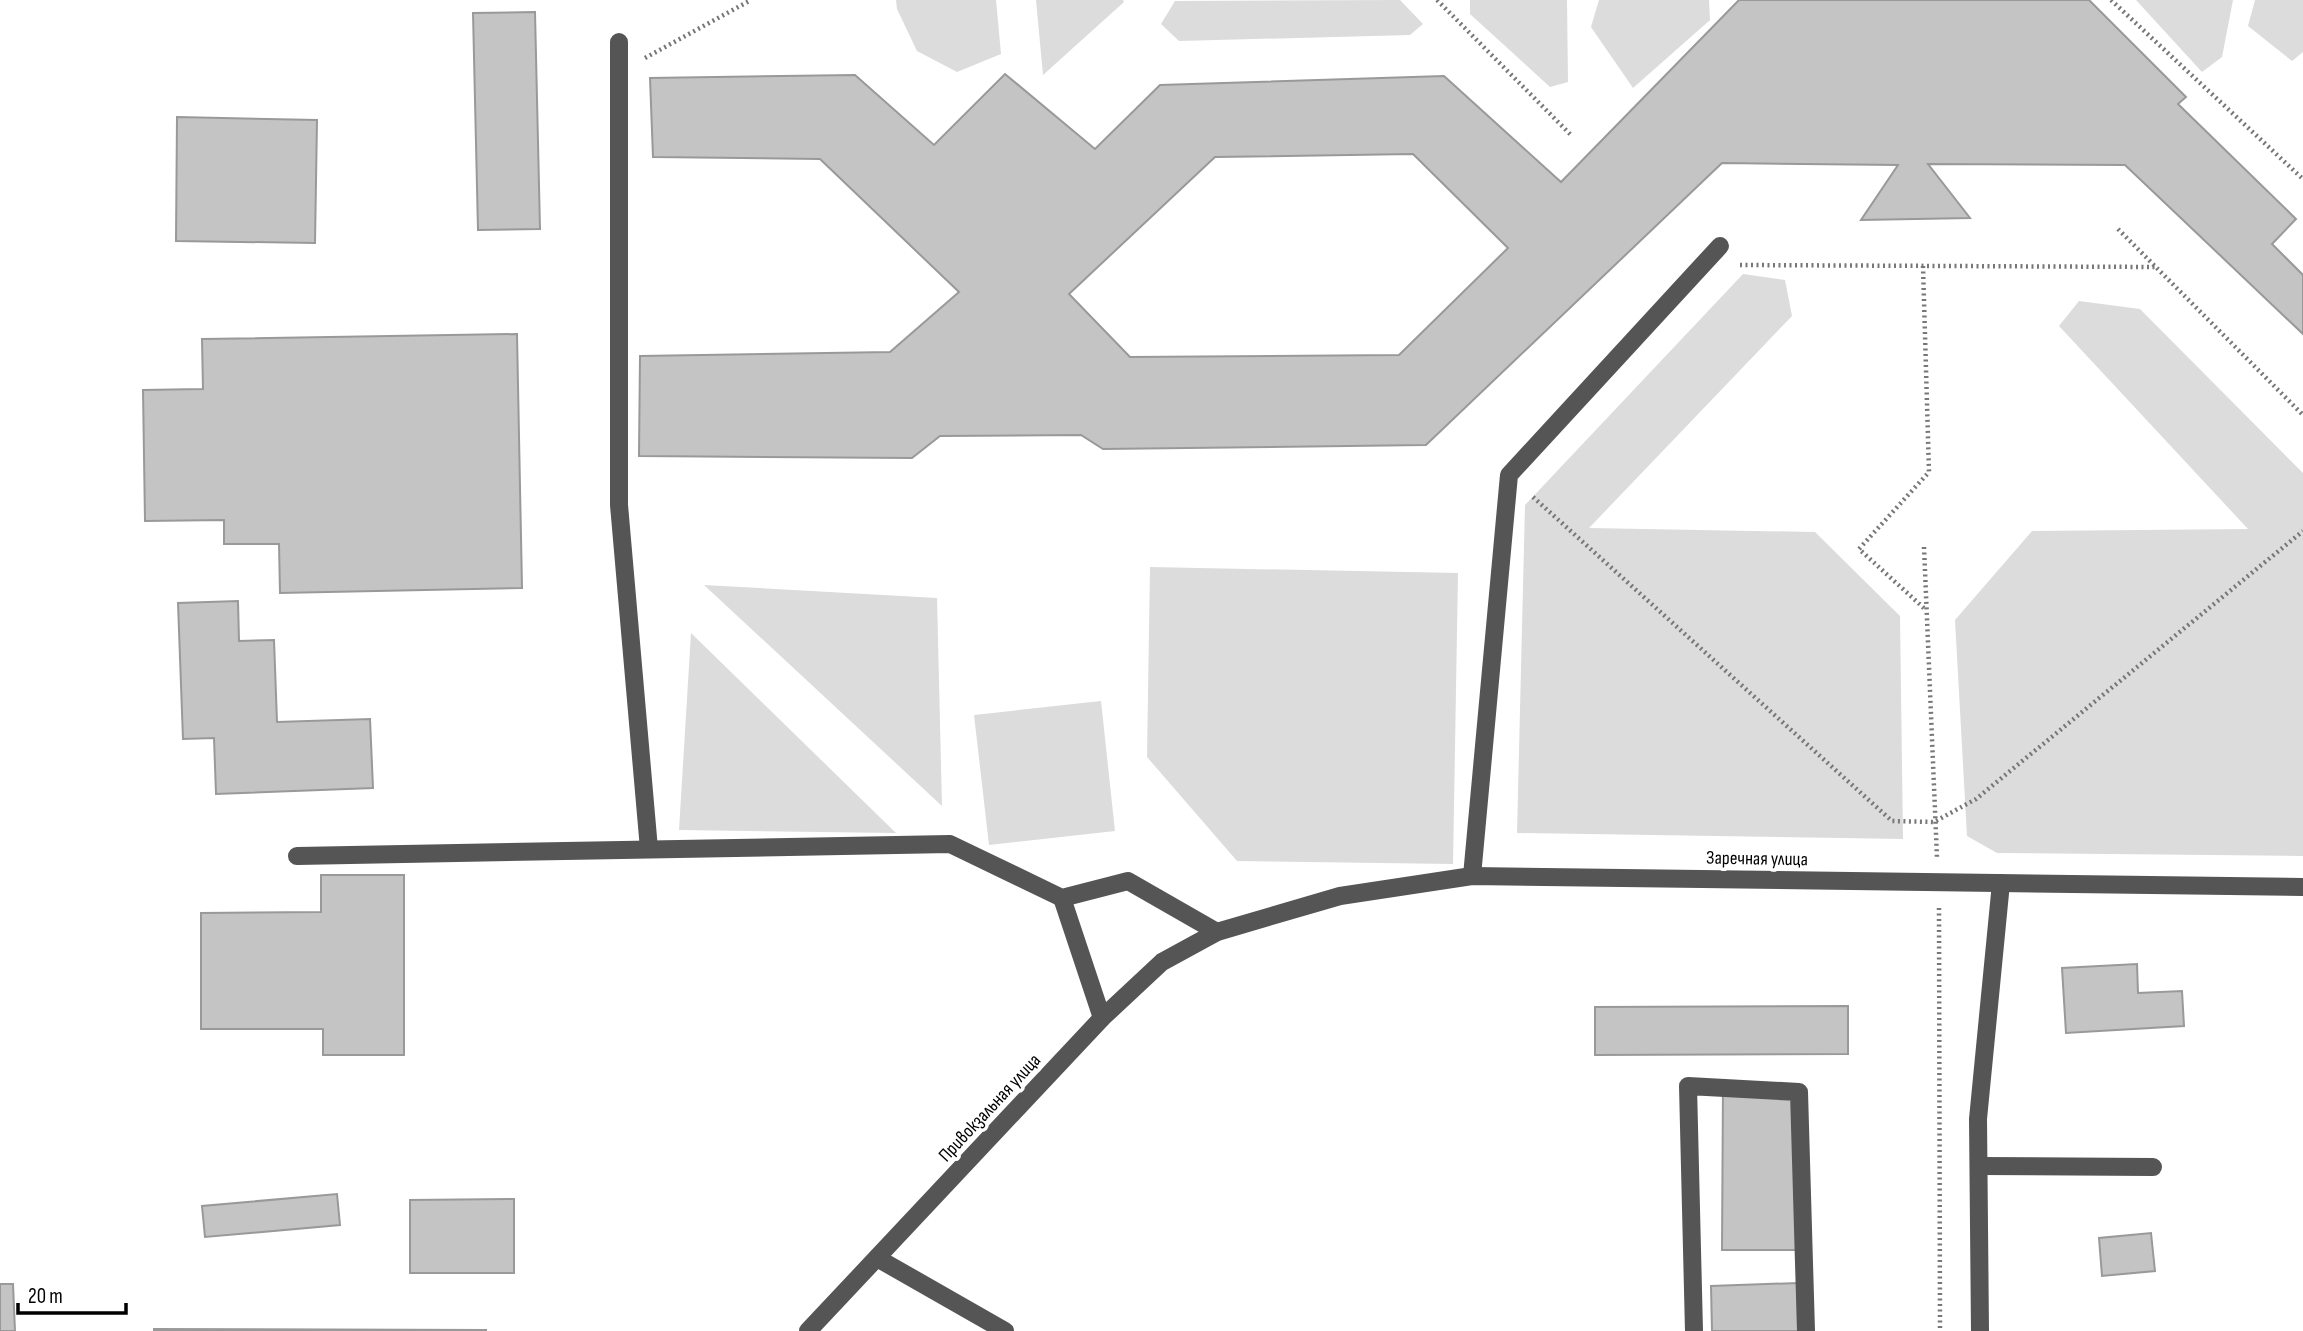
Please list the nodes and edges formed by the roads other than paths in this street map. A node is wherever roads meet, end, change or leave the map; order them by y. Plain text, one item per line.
1 (619, 42) dead end
2 (1720, 246) dead end
3 (649, 849) junction
4 (297, 856) dead end
5 (1472, 876) junction
6 (2001, 883) junction
7 (2303, 887) edge
8 (1062, 898) junction
9 (1217, 932) junction
10 (1102, 1018) junction
11 (1979, 1166) junction
12 (2153, 1167) dead end
13 (877, 1258) junction
14 (808, 1331) edge
15 (1004, 1331) edge
16 (1694, 1331) edge
17 (1806, 1331) edge
18 (1980, 1331) edge

1 - 3 street
2 - 5 street
3 - 4 street
3 - 8 street
5 - 6 street, Заречная улица
5 - 9 street, Заречная улица
6 - 7 street, Заречная улица
6 - 11 street
8 - 9 street
8 - 10 street
9 - 10 street, Привокзальная улица
10 - 13 street, Привокзальная улица
11 - 12 street
11 - 18 street
13 - 14 street, Привокзальная улица
13 - 15 street
16 - 17 street

